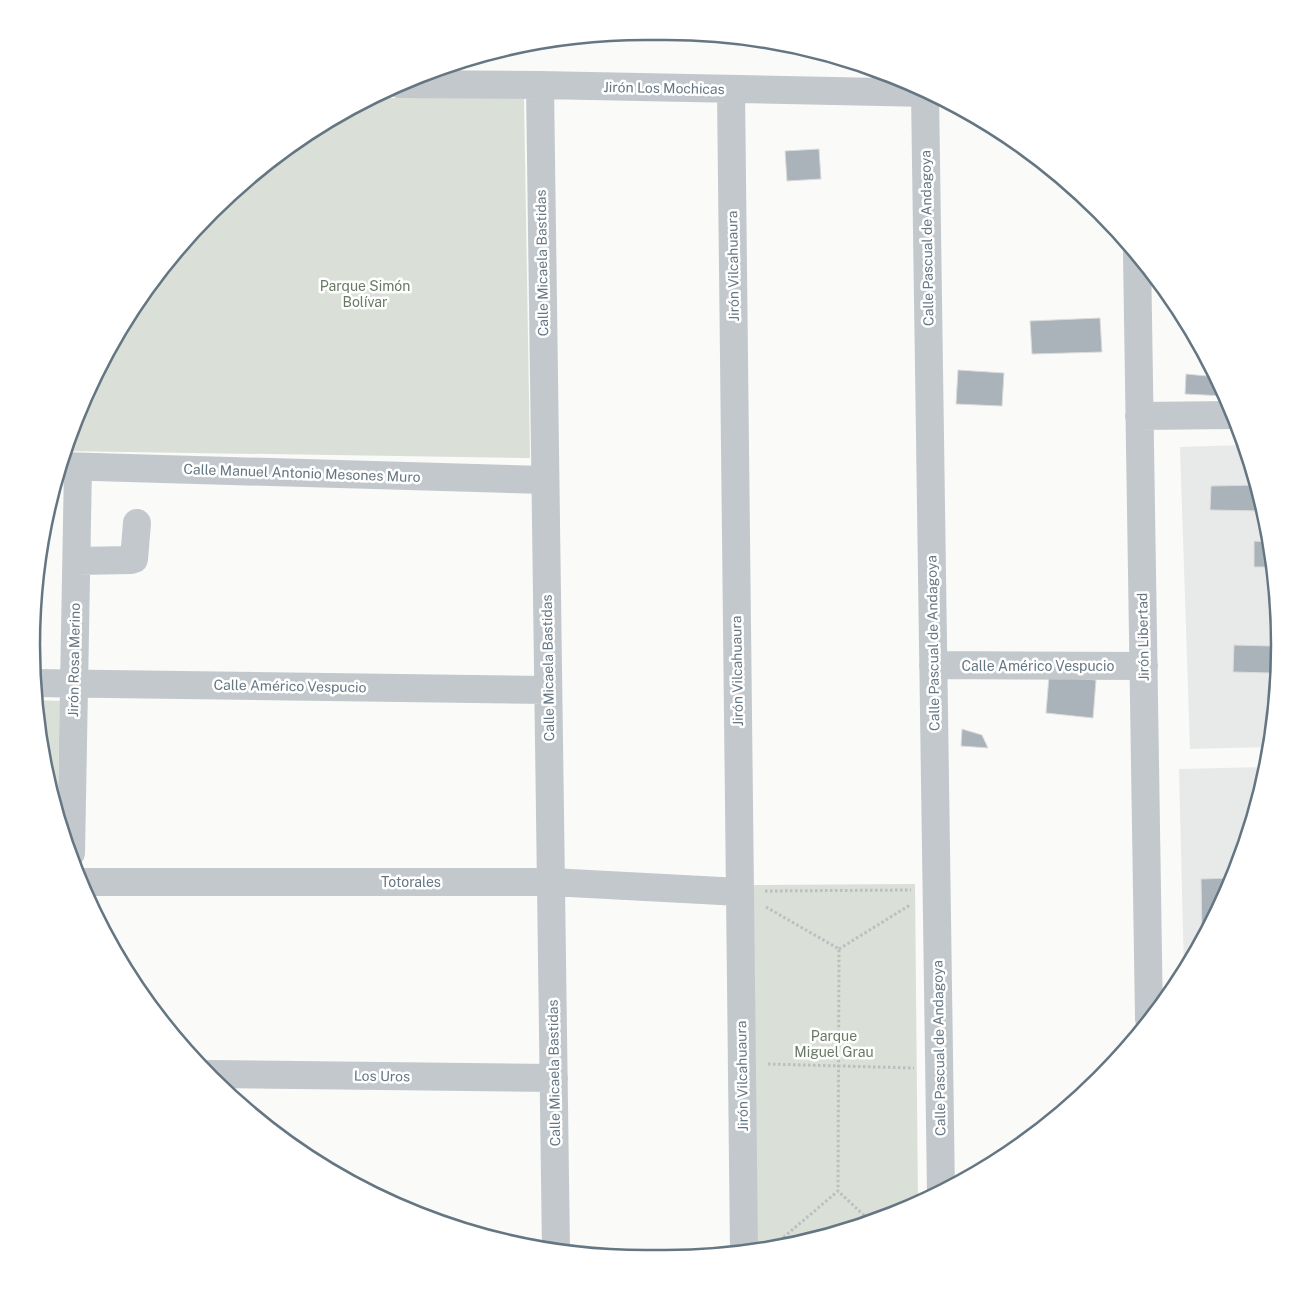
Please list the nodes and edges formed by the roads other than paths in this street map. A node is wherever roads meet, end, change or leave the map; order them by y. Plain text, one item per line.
1 (418, 84) edge
2 (540, 85) junction
3 (730, 90) junction
4 (913, 93) edge
5 (927, 99) edge
6 (1137, 266) edge
7 (1226, 415) edge
8 (1139, 416) junction
9 (69, 466) edge
10 (545, 480) junction
11 (137, 523) dead end
12 (77, 560) junction
13 (933, 665) junction
14 (1144, 666) junction
15 (41, 682) edge
16 (74, 683) junction
17 (548, 690) junction
18 (71, 837) edge
19 (88, 882) edge
20 (551, 882) junction
21 (740, 892) junction
22 (1149, 1009) edge
23 (218, 1074) edge
24 (554, 1078) junction
25 (941, 1184) edge
26 (556, 1243) edge
27 (744, 1245) edge

1 - 2 street, Jirón Los Mochicas
2 - 3 street, Jirón Los Mochicas
2 - 10 street, Calle Micaela Bastidas
3 - 4 street, Jirón Los Mochicas
3 - 21 street, Jirón Vilcahuaura
5 - 13 street, Calle Pascual de Andagoya
6 - 8 street, Jirón Libertad
7 - 8 street
8 - 14 street, Jirón Libertad
9 - 10 street, Calle Manuel Antonio Mesones Muro
9 - 12 street, Jirón Rosa Merino
10 - 17 street, Calle Micaela Bastidas
11 - 12 street
12 - 16 street, Jirón Rosa Merino
13 - 14 street, Calle Américo Vespucio
13 - 25 street, Calle Pascual de Andagoya
14 - 22 street, Jirón Libertad
15 - 16 street, Calle Américo Vespucio
16 - 17 street, Calle Américo Vespucio
16 - 18 street, Jirón Rosa Merino
17 - 20 street, Calle Micaela Bastidas
19 - 20 street, Totorales
20 - 21 street, Totorales
20 - 24 street, Calle Micaela Bastidas
21 - 27 street, Jirón Vilcahuaura
23 - 24 street, Los Uros
24 - 26 street, Calle Micaela Bastidas

